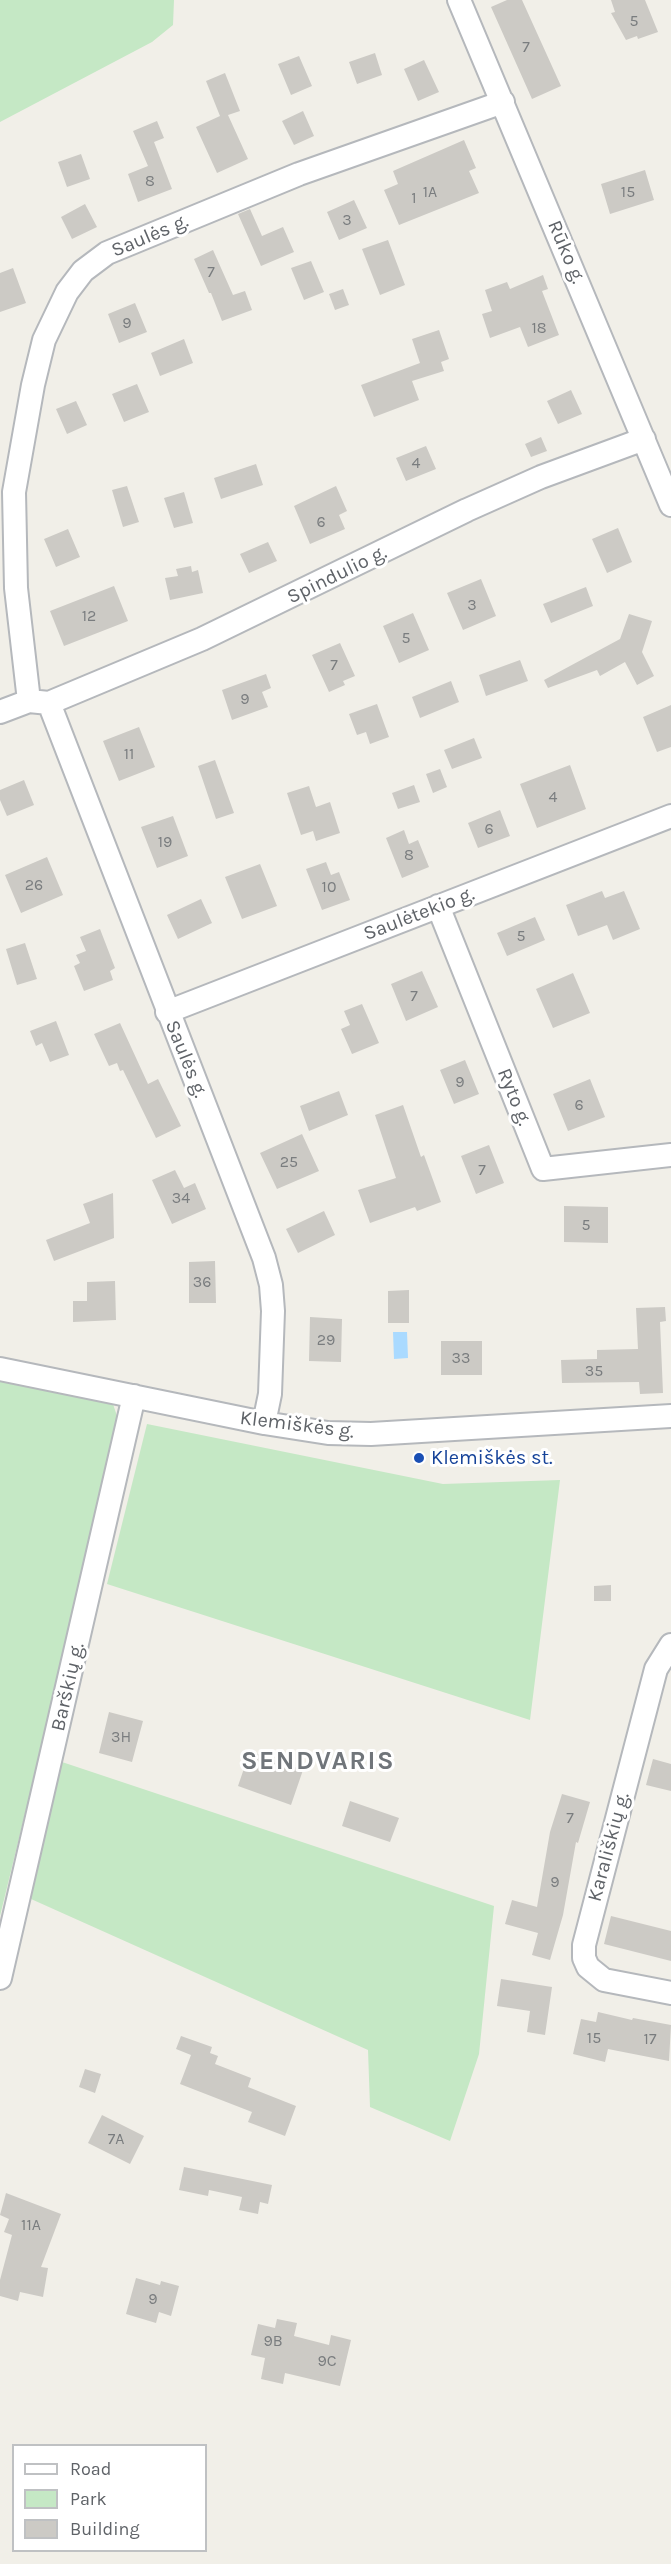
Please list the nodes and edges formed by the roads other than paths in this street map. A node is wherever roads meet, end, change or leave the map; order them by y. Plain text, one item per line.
1 (459, 0) edge
2 (503, 102) junction
3 (644, 439) junction
4 (671, 506) edge
5 (39, 702) junction
6 (0, 712) edge
7 (671, 816) edge
8 (438, 906) junction
9 (167, 1012) junction
10 (671, 1155) edge
11 (0, 1369) edge
12 (134, 1396) junction
13 (671, 1416) edge
14 (264, 1423) junction
15 (671, 1645) edge
16 (0, 1978) edge
17 (671, 1993) edge

1 - 2 street, Rūko g.
2 - 3 street, Rūko g.
2 - 5 street, Saulės g.
3 - 4 street, Rūko g.
3 - 5 street, Spindulio g.
5 - 6 street, Spindulio g.
5 - 9 street, Saulės g.
7 - 8 street, Saulėtekio g.
8 - 9 street, Saulėtekio g.
8 - 10 street, Ryto g.
9 - 14 street, Saulės g.
11 - 12 street, Klemiškės g.
12 - 14 street, Klemiškės g.
12 - 16 street, Barškių g.
13 - 14 street, Klemiškės g.
15 - 17 street, Karališkių g.

